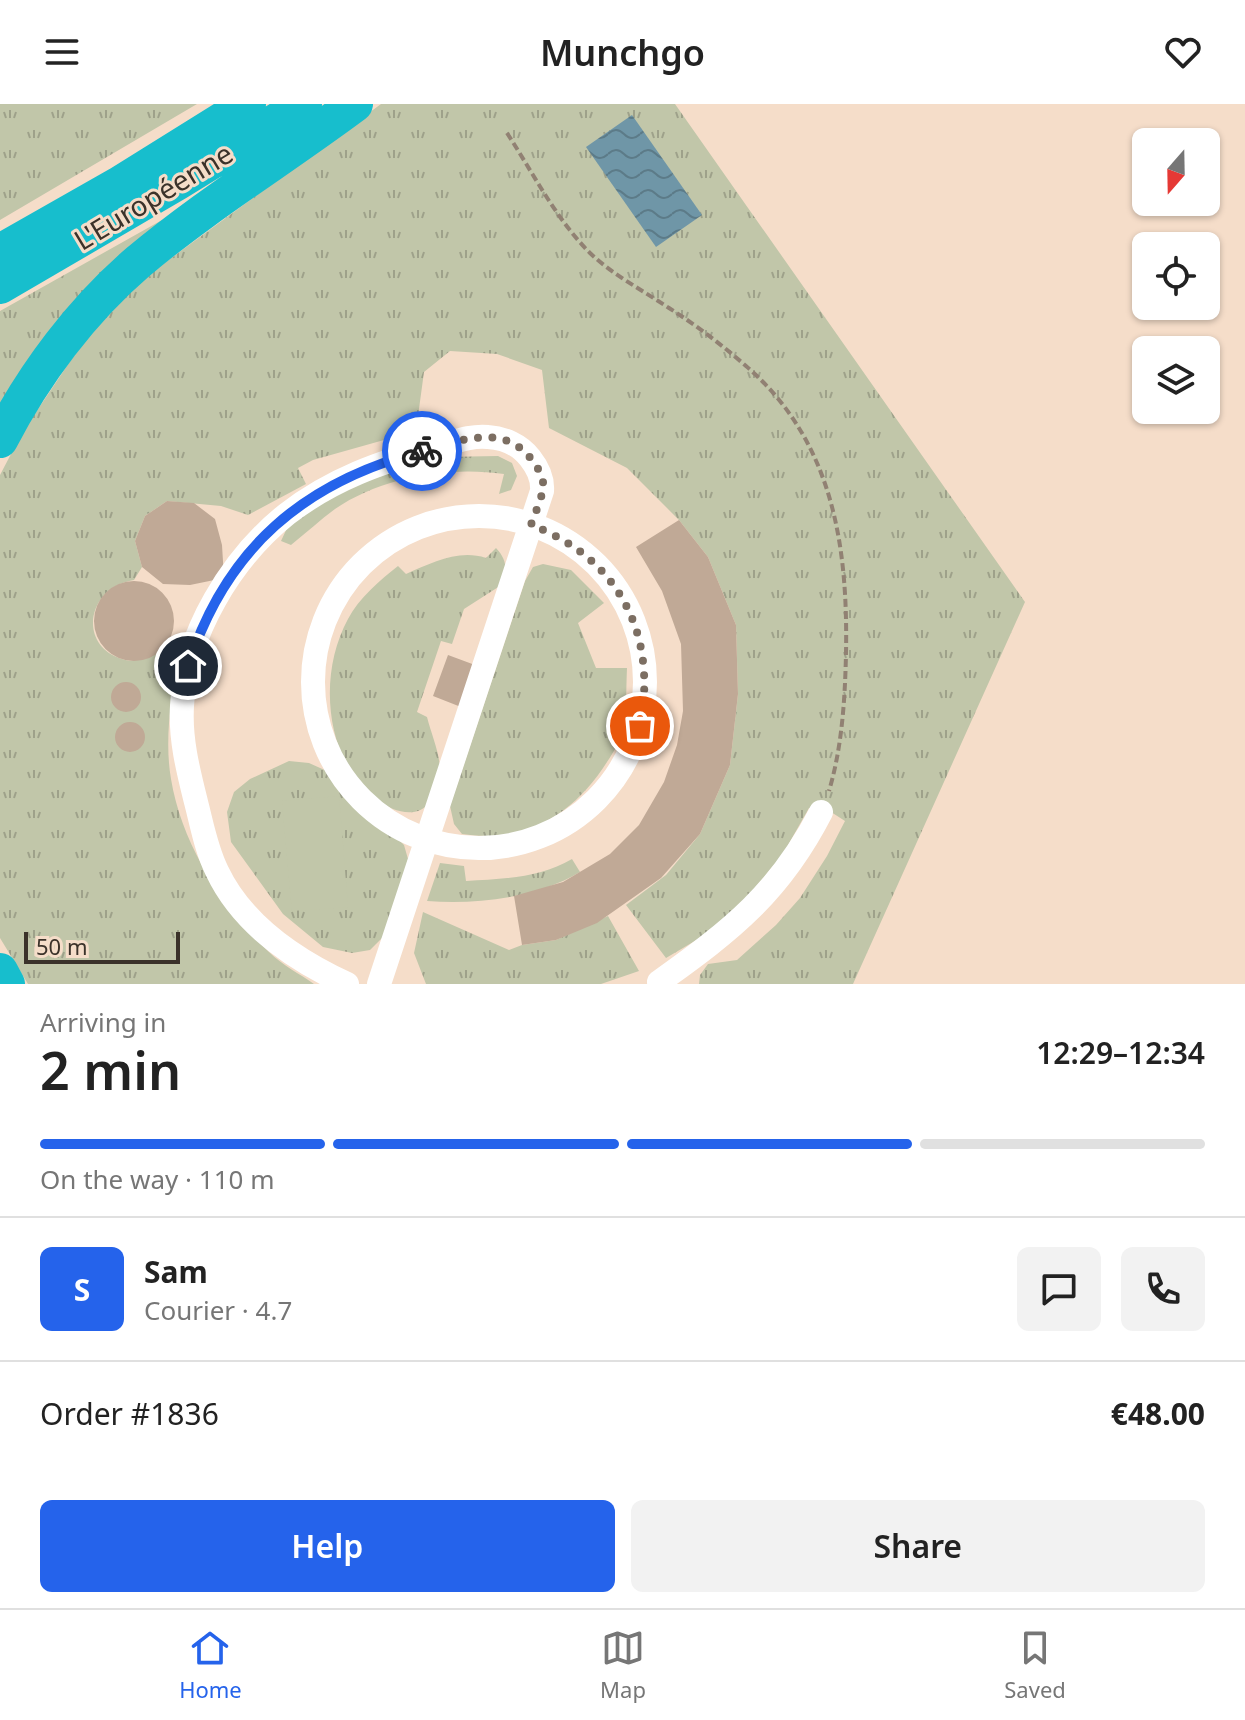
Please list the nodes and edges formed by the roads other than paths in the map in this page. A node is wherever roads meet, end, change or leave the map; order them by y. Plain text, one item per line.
1 (248, 104) edge
2 (304, 104) edge
3 (355, 104) edge
4 (0, 252) edge
5 (0, 286) edge
6 (0, 440) edge
7 (531, 525) junction
8 (821, 812) road end
9 (427, 839) junction
10 (0, 971) edge
11 (658, 983) edge
12 (7, 984) edge
13 (347, 984) edge
14 (379, 984) edge

1 - 4 highway, L'Européenne
2 - 5 highway, L'Européenne
3 - 6 highway
7 - 9 lane
7 - 9 lane
7 - 9 lane
7 - 13 lane
8 - 11 lane
9 - 14 lane
10 - 12 highway

